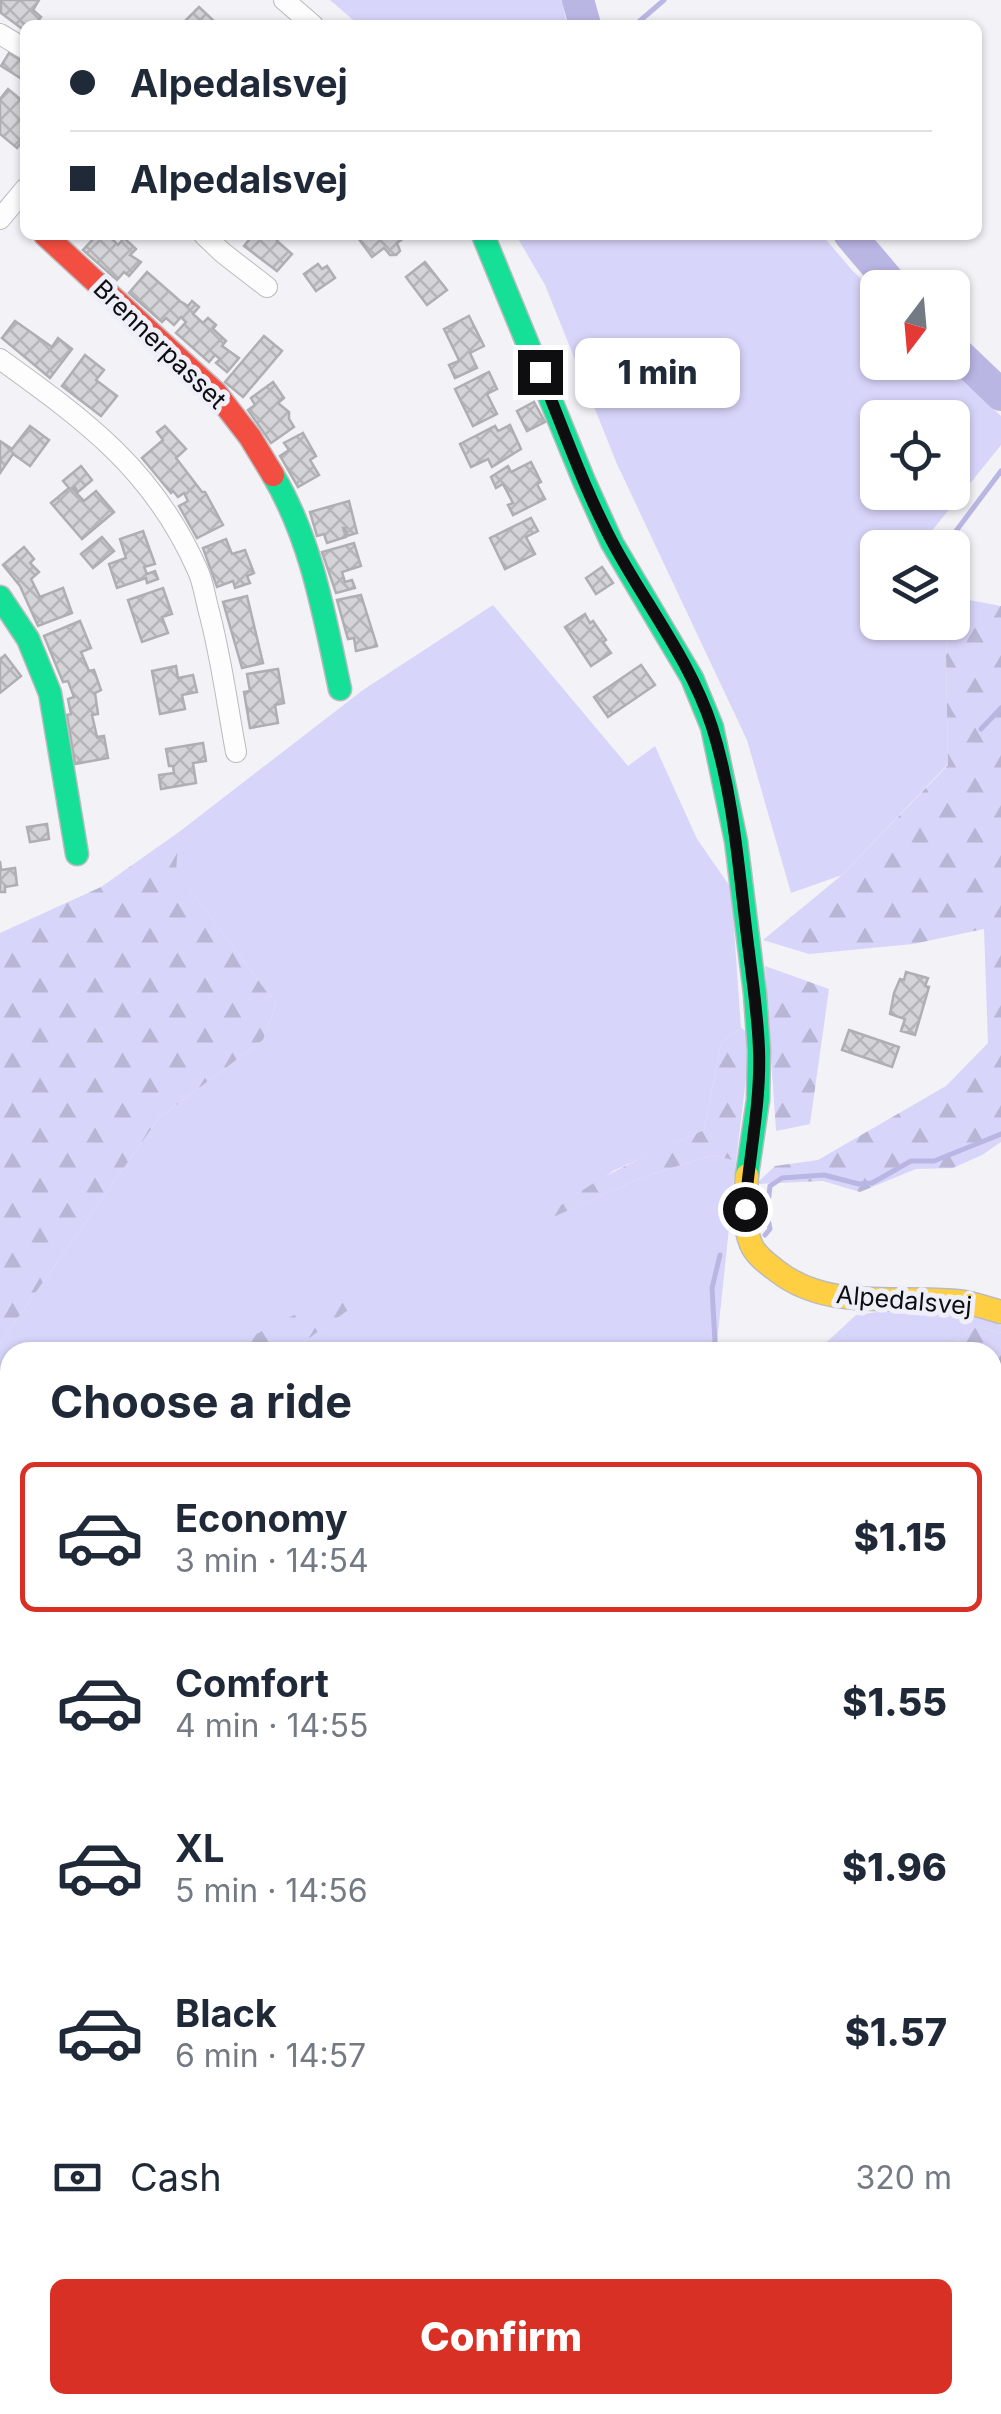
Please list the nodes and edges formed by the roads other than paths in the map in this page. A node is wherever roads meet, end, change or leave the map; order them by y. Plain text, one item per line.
1 (284, 0) edge
2 (307, 20) edge
3 (50, 240) edge
4 (209, 240) edge
5 (485, 240) edge
6 (267, 287) dead end
7 (0, 359) edge
8 (0, 597) edge
9 (340, 688) dead end
10 (236, 752) dead end
11 (77, 854) dead end
12 (1001, 1312) edge

1 - 2 street
3 - 9 street, Brennerpasset
4 - 6 street
5 - 12 street, Alpedalsvej
7 - 10 street
8 - 11 street

